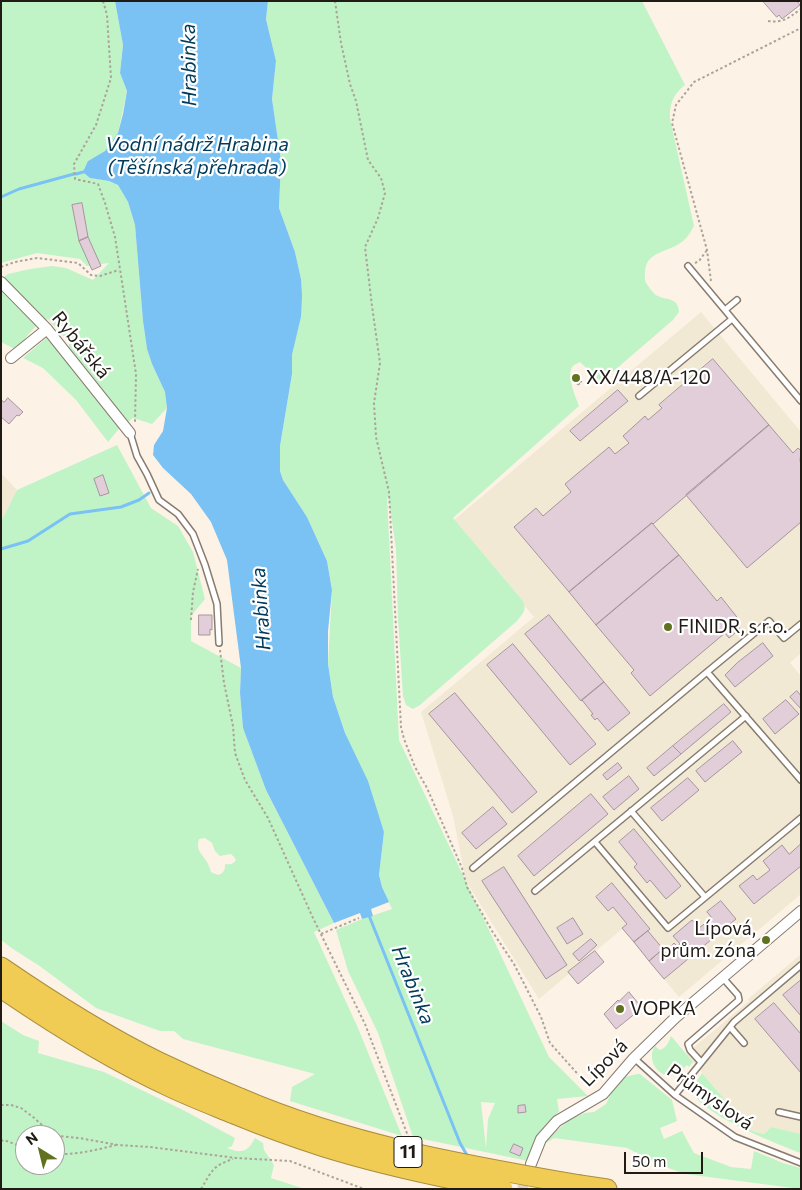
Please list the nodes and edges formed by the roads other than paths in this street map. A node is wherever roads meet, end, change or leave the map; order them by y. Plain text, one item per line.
1 (688, 266) road end
2 (1, 282) edge
3 (737, 300) dead end
4 (725, 310) junction
5 (732, 318) junction
6 (47, 329) junction
7 (11, 358) dead end
8 (639, 396) dead end
9 (801, 401) edge
10 (130, 433) joint
11 (801, 624) edge
12 (219, 643) road end
13 (708, 672) junction
14 (746, 716) junction
15 (801, 780) edge
16 (631, 812) junction
17 (801, 818) edge
18 (595, 842) junction
19 (473, 868) dead end
20 (535, 891) dead end
21 (705, 897) junction
22 (801, 911) edge
23 (801, 965) edge
24 (1, 967) edge
25 (722, 977) junction
26 (1, 988) edge
27 (730, 1027) junction
28 (744, 1043) dead end
29 (634, 1058) junction
30 (701, 1062) junction
31 (675, 1095) junction
32 (237, 1106) junction
33 (779, 1112) dead end
34 (801, 1117) edge
35 (801, 1163) edge
36 (531, 1164) tunnel mouth
37 (503, 1189) edge
38 (607, 1189) edge

1 - 4 lane
2 - 6 street, Rybářská
3 - 4 lane
4 - 5 lane
5 - 8 lane
5 - 9 lane
6 - 7 street
6 - 10 street, Rybářská
10 - 12 lane
11 - 13 lane
13 - 14 lane
13 - 19 lane
14 - 15 lane
14 - 16 lane
16 - 18 lane
16 - 21 lane
17 - 21 lane
18 - 20 lane
18 - 21 lane
22 - 25 street, Lípová
23 - 27 lane
24 - 32 highway, 11
25 - 29 street, Lípová
25 - 30 lane
26 - 32 highway, 11
27 - 28 lane
27 - 30 lane
29 - 31 lane, Průmyslová
29 - 36 street, Lípová
30 - 31 lane
31 - 35 lane, Průmyslová
32 - 37 highway, 11, bridge
32 - 38 highway, 11, bridge
33 - 34 lane

